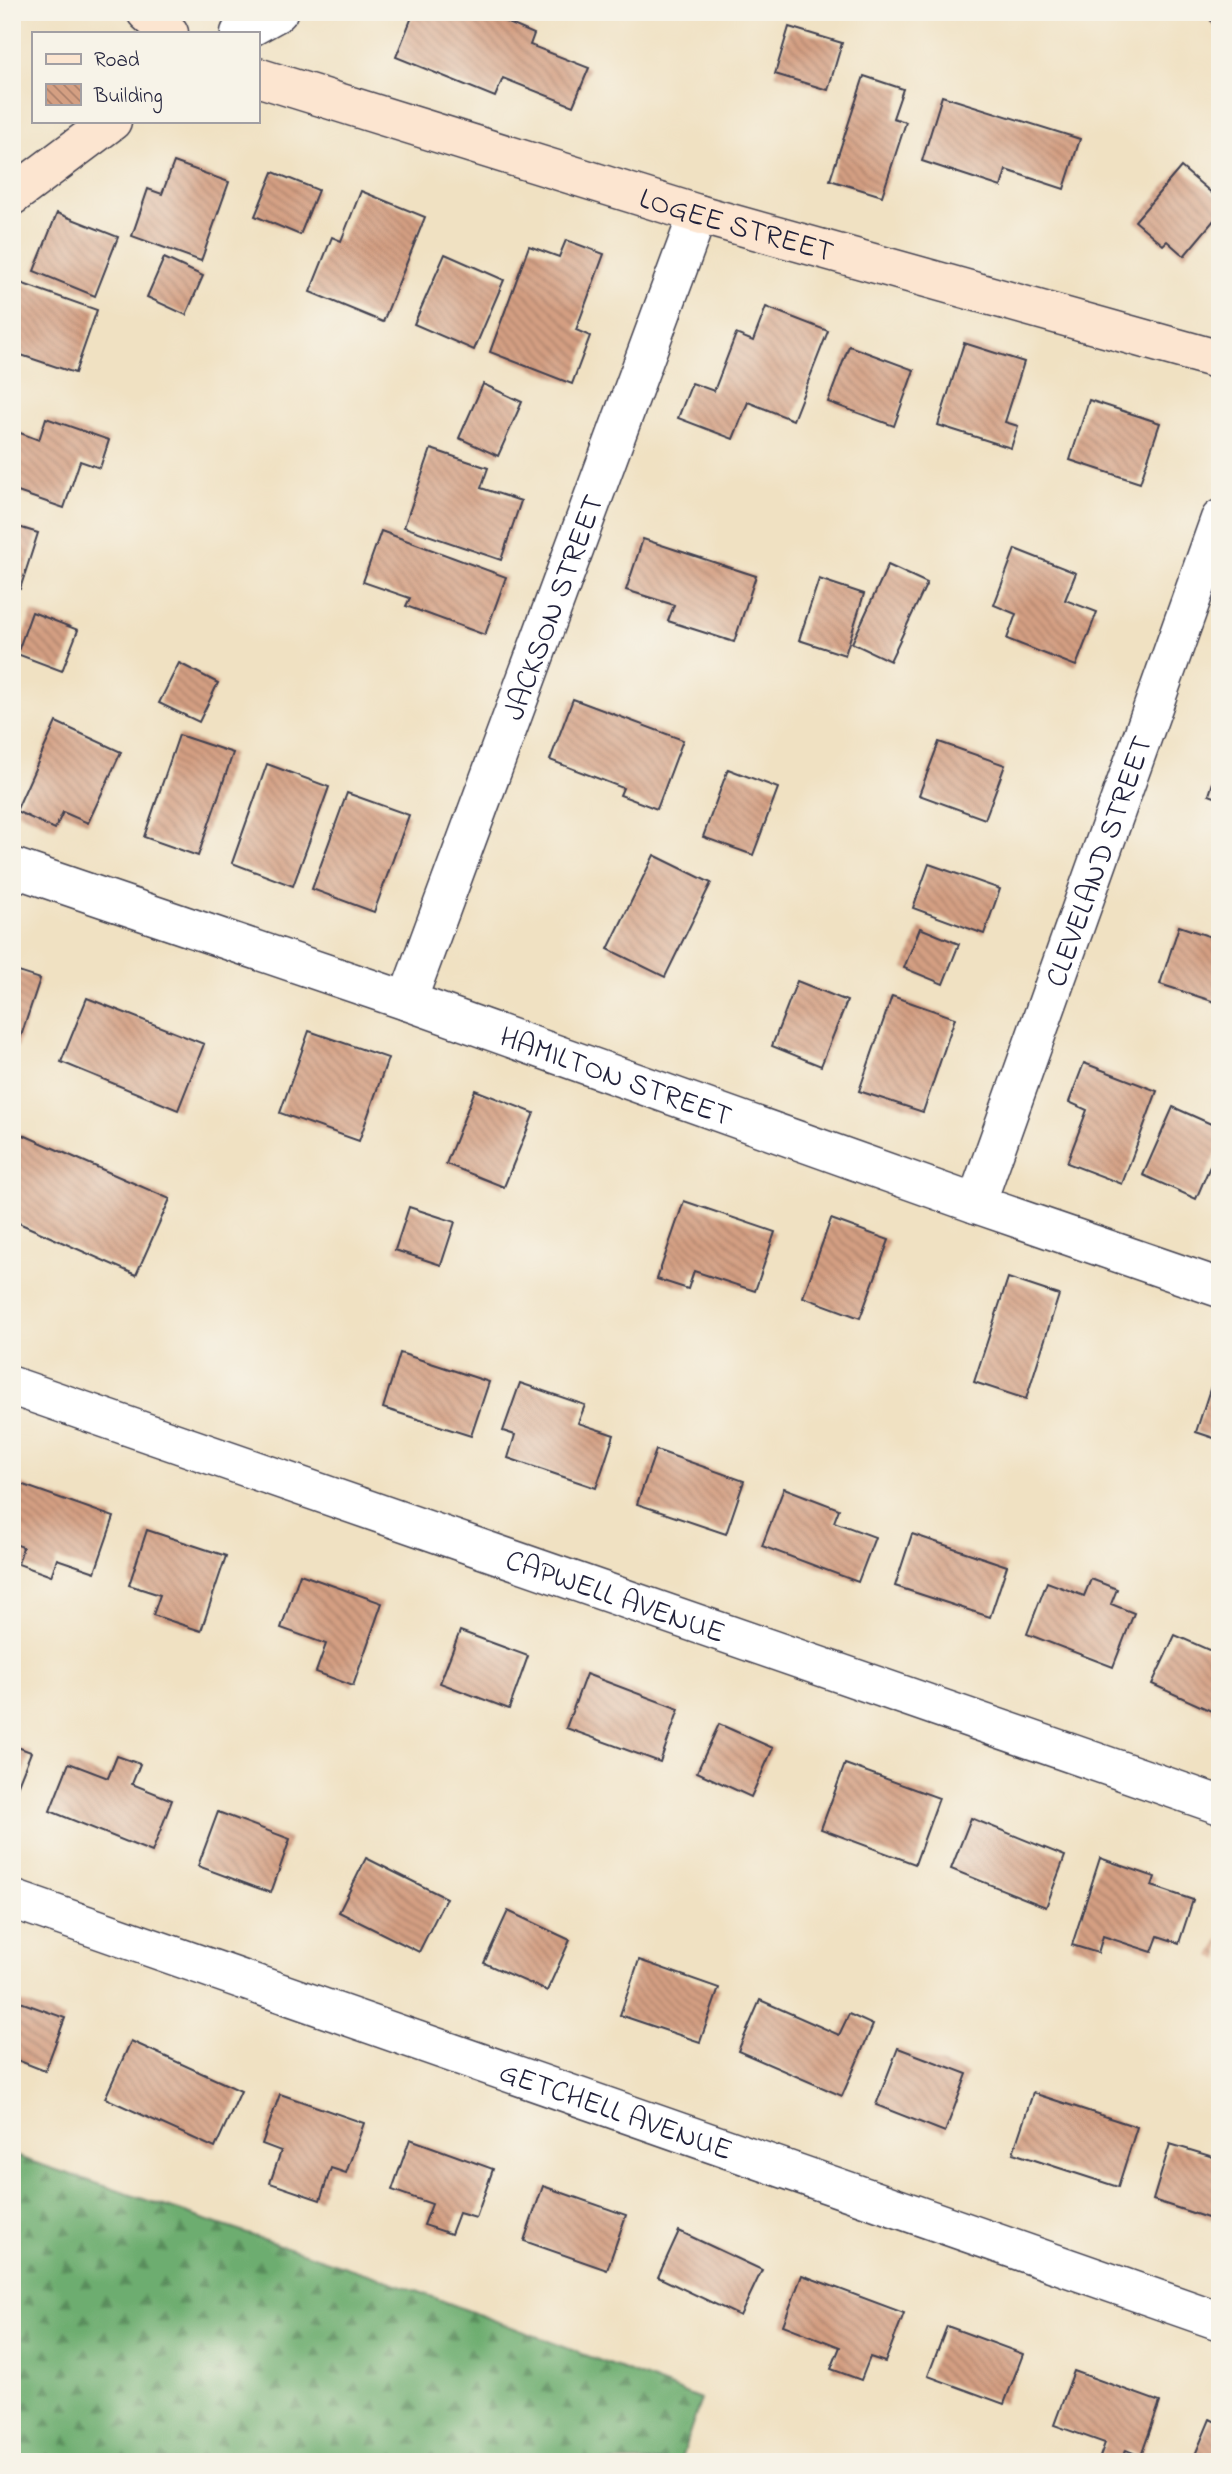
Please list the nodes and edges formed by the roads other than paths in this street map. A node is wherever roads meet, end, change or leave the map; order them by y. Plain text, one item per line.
1 (146, 12) edge
2 (278, 12) edge
3 (168, 32) edge
4 (242, 32) edge
5 (259, 78) edge
6 (111, 122) edge
7 (12, 196) edge
8 (698, 214) junction
9 (1220, 360) edge
10 (1220, 519) edge
11 (12, 867) edge
12 (407, 1001) junction
13 (976, 1204) junction
14 (1220, 1287) edge
15 (12, 1385) edge
16 (1220, 1805) edge
17 (12, 1899) edge
18 (1220, 2321) edge

1 - 3 street
2 - 4 street
5 - 8 street, LOGEE STREET
6 - 7 street
8 - 9 street, LOGEE STREET
8 - 12 street, JACKSON STREET
10 - 13 street, CLEVELAND STREET
11 - 12 street, HAMILTON STREET
12 - 13 street, HAMILTON STREET
13 - 14 street, HAMILTON STREET
15 - 16 street, CAPWELL AVENUE
17 - 18 street, GETCHELL AVENUE

